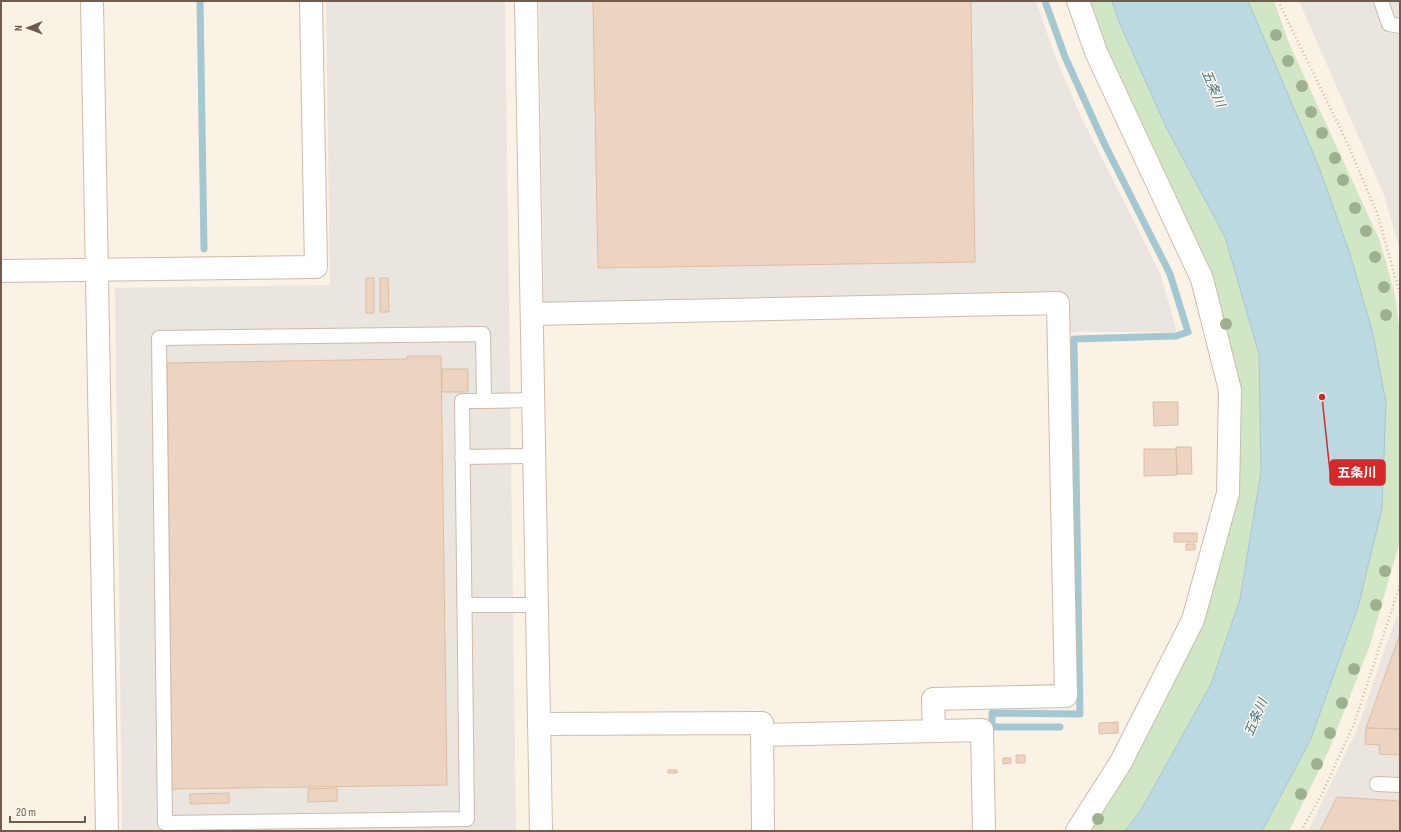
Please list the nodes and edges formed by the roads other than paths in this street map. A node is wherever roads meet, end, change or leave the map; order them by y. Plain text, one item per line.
1 (92, 1) edge
2 (311, 1) edge
3 (526, 1) edge
4 (1078, 1) edge
5 (1381, 1) edge
6 (1400, 26) edge
7 (97, 270) junction
8 (1, 271) edge
9 (532, 314) junction
10 (534, 400) junction
11 (484, 401) junction
12 (534, 456) junction
13 (462, 457) junction
14 (537, 604) junction
15 (464, 605) junction
16 (539, 724) junction
17 (934, 731) junction
18 (762, 735) junction
19 (1377, 784) dead end
20 (1400, 785) edge
21 (107, 831) edge
22 (541, 831) edge
23 (763, 831) edge
24 (984, 831) edge
25 (1077, 831) edge

1 - 7 street
2 - 7 street
3 - 9 street
4 - 25 street
5 - 6 lane
7 - 8 street
7 - 21 street
9 - 10 street
9 - 17 street
10 - 11 lane
10 - 12 street
11 - 13 lane
11 - 15 lane
12 - 13 lane
12 - 14 street
13 - 15 lane
14 - 15 lane
14 - 16 street
16 - 18 street
16 - 22 street
17 - 18 street
17 - 24 street
18 - 23 street
19 - 20 lane

